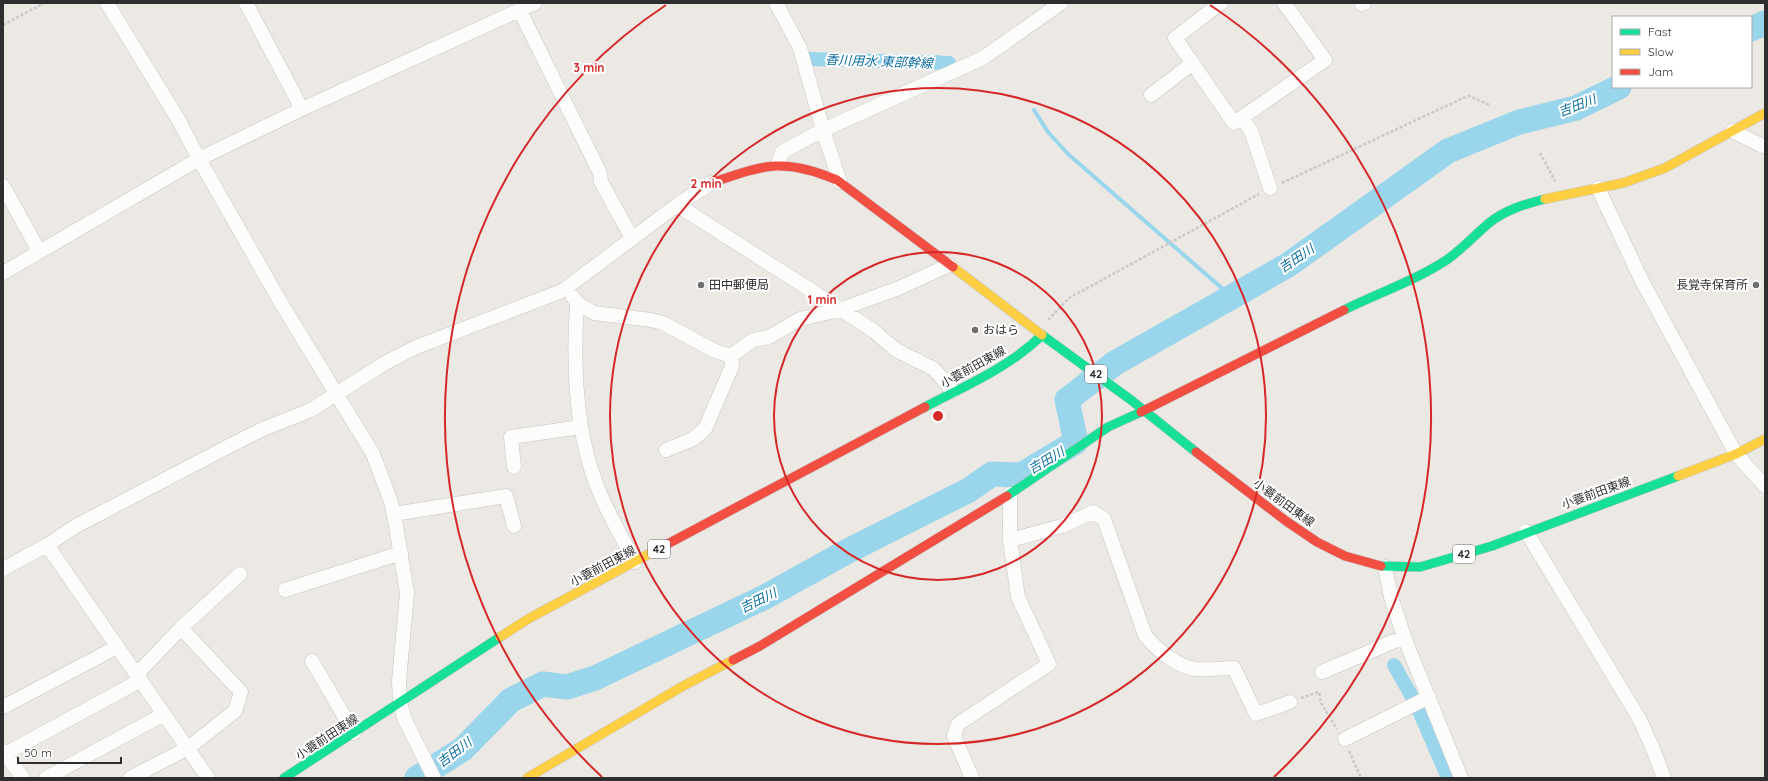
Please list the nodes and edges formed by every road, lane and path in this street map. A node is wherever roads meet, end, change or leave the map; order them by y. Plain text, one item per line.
1 (44, 3) edge
2 (107, 3) edge
3 (246, 3) edge
4 (776, 3) edge
5 (1061, 3) edge
6 (1284, 3) edge
7 (1212, 6) edge
8 (526, 7) edge
9 (3, 25) edge
10 (1193, 63) junction
11 (1151, 95) dead end
12 (1490, 105) dead end
13 (302, 109) junction
14 (1765, 113) edge
15 (1242, 118) junction
16 (823, 130) junction
17 (1732, 131) junction
18 (1765, 147) edge
19 (1540, 153) dead end
20 (199, 159) junction
21 (778, 164) junction
22 (840, 182) junction
23 (711, 183) joint
24 (3, 186) edge
25 (1270, 188) junction
26 (1598, 188) junction
27 (1563, 194) junction
28 (677, 205) junction
29 (632, 238) junction
30 (39, 251) junction
31 (949, 265) junction
32 (3, 273) edge
33 (567, 288) junction
34 (576, 303) junction
35 (839, 310) junction
36 (1039, 333) junction
37 (731, 356) junction
38 (953, 391) junction
39 (337, 394) junction
40 (1144, 410) junction
41 (581, 427) junction
42 (1765, 439) edge
43 (666, 450) dead end
44 (1736, 454) junction
45 (514, 467) dead end
46 (1765, 486) edge
47 (1010, 494) junction
48 (394, 514) junction
49 (514, 526) dead end
50 (1526, 531) junction
51 (1010, 540) junction
52 (47, 545) junction
53 (401, 553) junction
54 (635, 562) junction
55 (1385, 567) junction
56 (3, 569) edge
57 (240, 574) dead end
58 (285, 590) dead end
59 (181, 628) junction
60 (1404, 637) junction
61 (117, 647) junction
62 (312, 662) dead end
63 (1322, 672) dead end
64 (138, 678) junction
65 (1420, 701) junction
66 (400, 702) junction
67 (1290, 702) joint
68 (3, 707) edge
69 (164, 714) junction
70 (354, 733) junction
71 (1345, 739) junction
72 (188, 748) junction
73 (4, 752) edge
74 (23, 778) edge
75 (46, 778) edge
76 (130, 778) edge
77 (208, 778) edge
78 (284, 778) edge
79 (434, 778) edge
80 (527, 778) edge
81 (972, 778) edge
82 (1361, 778) edge
83 (1461, 778) edge
84 (1664, 778) edge

1 - 9 path
2 - 20 street
3 - 13 street
4 - 16 street
5 - 16 street
6 - 15 street
7 - 10 street
8 - 13 street
8 - 29 street
10 - 11 street
10 - 15 street
12 - 25 path
13 - 20 street
14 - 17 street
15 - 25 street
16 - 21 street
16 - 22 street
17 - 18 street
17 - 26 street
19 - 27 path
20 - 30 street
20 - 39 street
21 - 22 street
21 - 23 street
22 - 31 street
23 - 28 street
24 - 30 street
25 - 36 path
26 - 27 street
26 - 44 street
27 - 40 street
28 - 29 street
28 - 35 street
29 - 33 street
30 - 32 street
31 - 35 street
31 - 36 street
33 - 34 street
33 - 39 street
34 - 37 street
34 - 41 street
35 - 37 street
35 - 38 street
36 - 38 street, 小蓑前田東線 / 42
36 - 40 street, 小蓑前田東線 / 42
37 - 43 street
38 - 54 street, 小蓑前田東線 / 42
39 - 48 street
39 - 52 street
40 - 47 street
40 - 55 street, 小蓑前田東線 / 42
41 - 45 street
41 - 54 street
42 - 44 street, 小蓑前田東線 / 42
44 - 46 street
44 - 50 street, 小蓑前田東線 / 42
47 - 51 street
47 - 80 street
48 - 49 street
48 - 53 street
50 - 55 street, 小蓑前田東線 / 42
50 - 84 street
51 - 67 street
51 - 81 street
52 - 56 street
52 - 61 street
53 - 58 street
53 - 66 street
54 - 66 street, 小蓑前田東線 / 42
55 - 60 street
57 - 59 street
59 - 64 street
59 - 72 street
60 - 63 street
60 - 65 street
61 - 64 street
61 - 68 street
62 - 70 street
64 - 69 street
64 - 73 street
65 - 71 street
65 - 83 street
66 - 70 street, 小蓑前田東線 / 42
66 - 79 street
67 - 71 path
69 - 72 street
69 - 75 street
70 - 78 street, 小蓑前田東線 / 42
71 - 82 path
72 - 76 street
72 - 77 street
73 - 74 street

